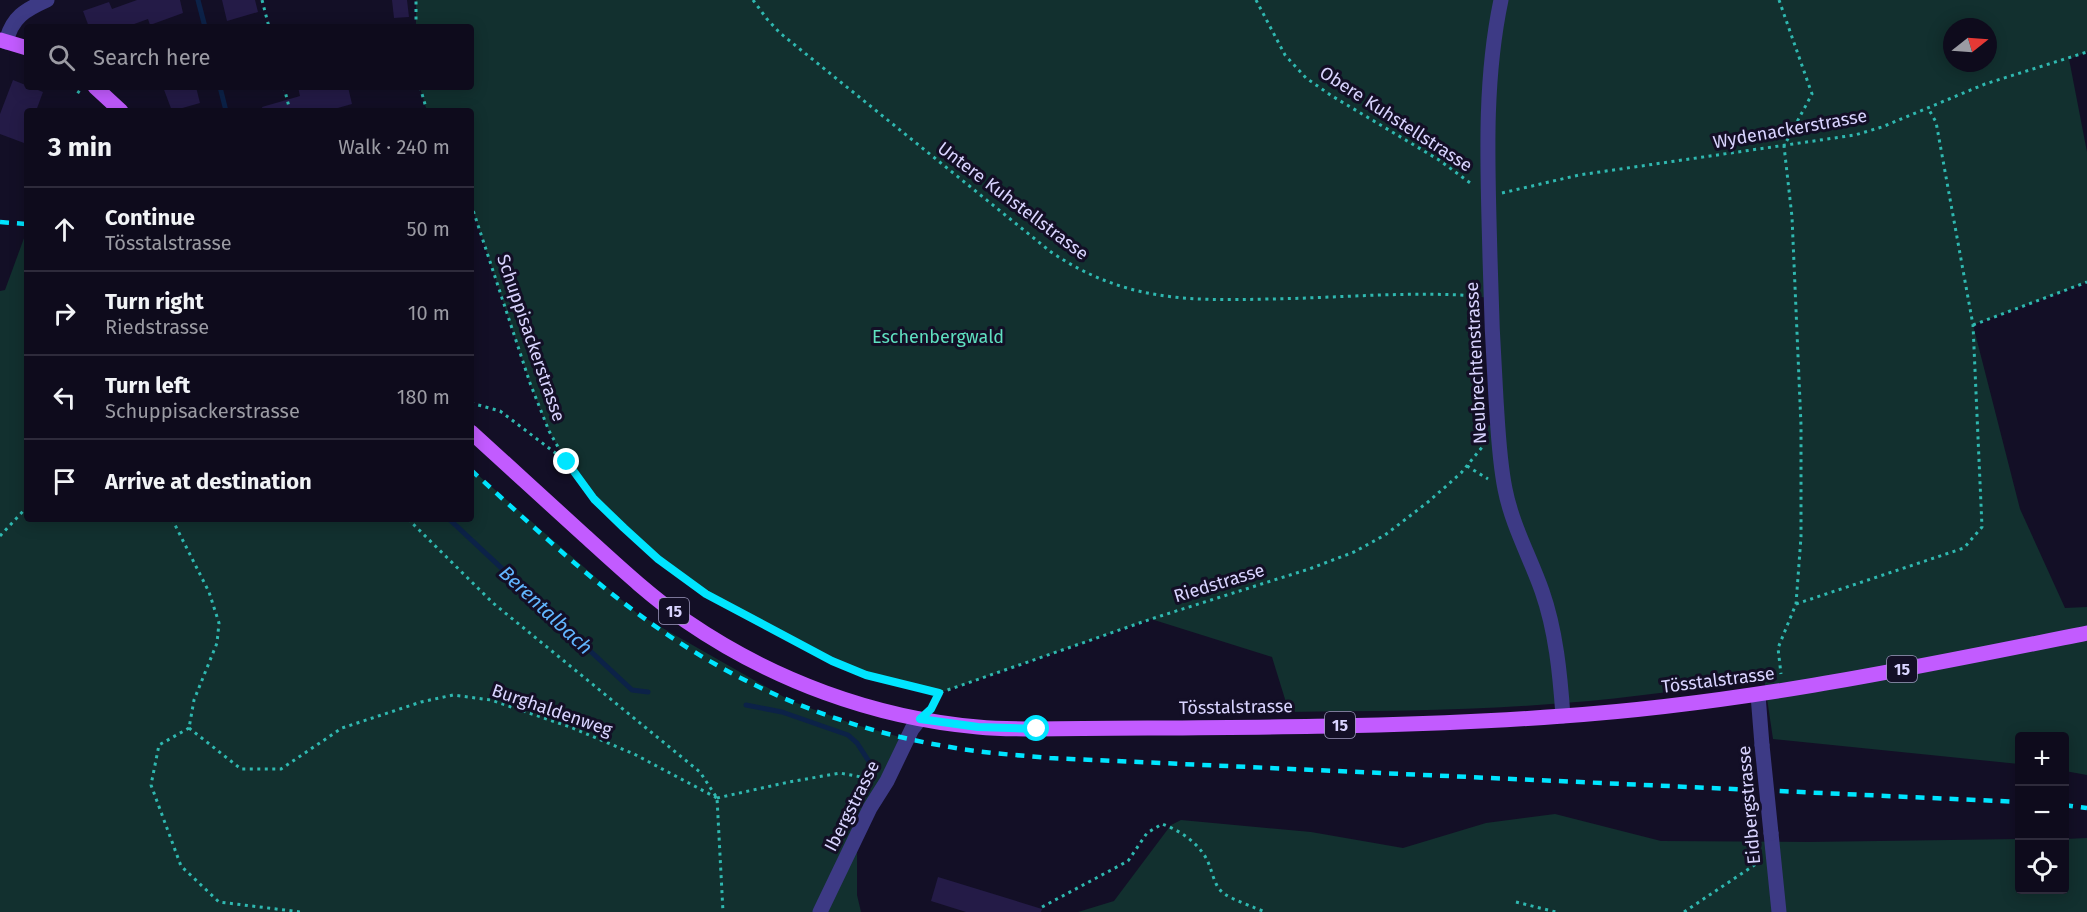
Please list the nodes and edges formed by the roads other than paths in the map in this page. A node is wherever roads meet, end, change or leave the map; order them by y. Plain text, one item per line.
1 (47, 0) edge
2 (1501, 0) edge
3 (3, 41) edge
4 (24, 47) edge
5 (98, 90) edge
6 (118, 108) edge
7 (474, 435) edge
8 (2087, 633) edge
9 (1758, 695) junction
10 (1563, 716) junction
11 (920, 719) junction
12 (820, 912) edge
13 (1779, 912) edge

1 - 3 street
2 - 10 street, Neubrechtenstrasse
3 - 4 main road
5 - 6 main road
7 - 11 main road, Tösstalstrasse / 15
8 - 9 main road, Tösstalstrasse / 15
9 - 10 main road, Tösstalstrasse / 15
9 - 13 street, Eidbergstrasse, bridge
10 - 11 main road, Tösstalstrasse / 15
11 - 12 street, Ibergstrasse

